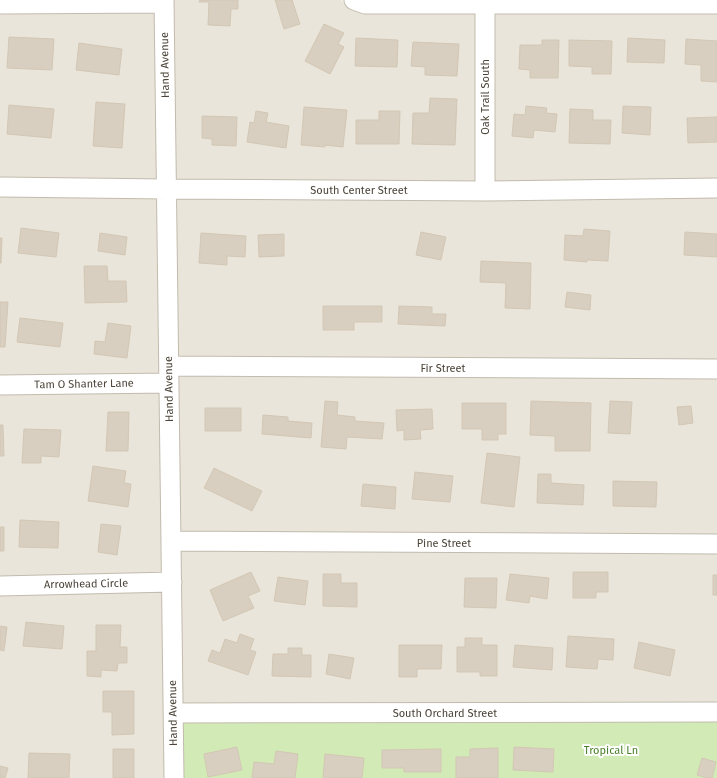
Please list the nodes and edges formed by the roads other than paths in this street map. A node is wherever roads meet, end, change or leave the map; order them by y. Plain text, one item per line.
1 (354, 0) edge
2 (164, 2) edge
3 (522, 2) edge
4 (0, 4) edge
5 (485, 4) junction
6 (717, 4) edge
7 (0, 187) edge
8 (717, 188) edge
9 (167, 190) junction
10 (485, 191) junction
11 (717, 369) edge
12 (169, 374) junction
13 (0, 385) edge
14 (171, 541) junction
15 (717, 544) edge
16 (172, 582) junction
17 (0, 586) edge
18 (717, 712) edge
19 (173, 714) junction
20 (174, 778) edge

1 - 5 street
2 - 4 street
2 - 9 street, Hand Avenue
3 - 5 street
3 - 6 street
5 - 10 street, Oak Trail South
7 - 9 street, South Center Street
8 - 10 street, South Center Street
9 - 10 street, South Center Street
9 - 12 street, Hand Avenue
11 - 12 street, Fir Street
12 - 13 street, Tam O Shanter Lane
12 - 14 street, Hand Avenue
14 - 15 street, Pine Street
14 - 16 street, Hand Avenue
16 - 17 street, Arrowhead Circle
16 - 19 street, Hand Avenue
18 - 19 street, South Orchard Street
19 - 20 street, Hand Avenue

